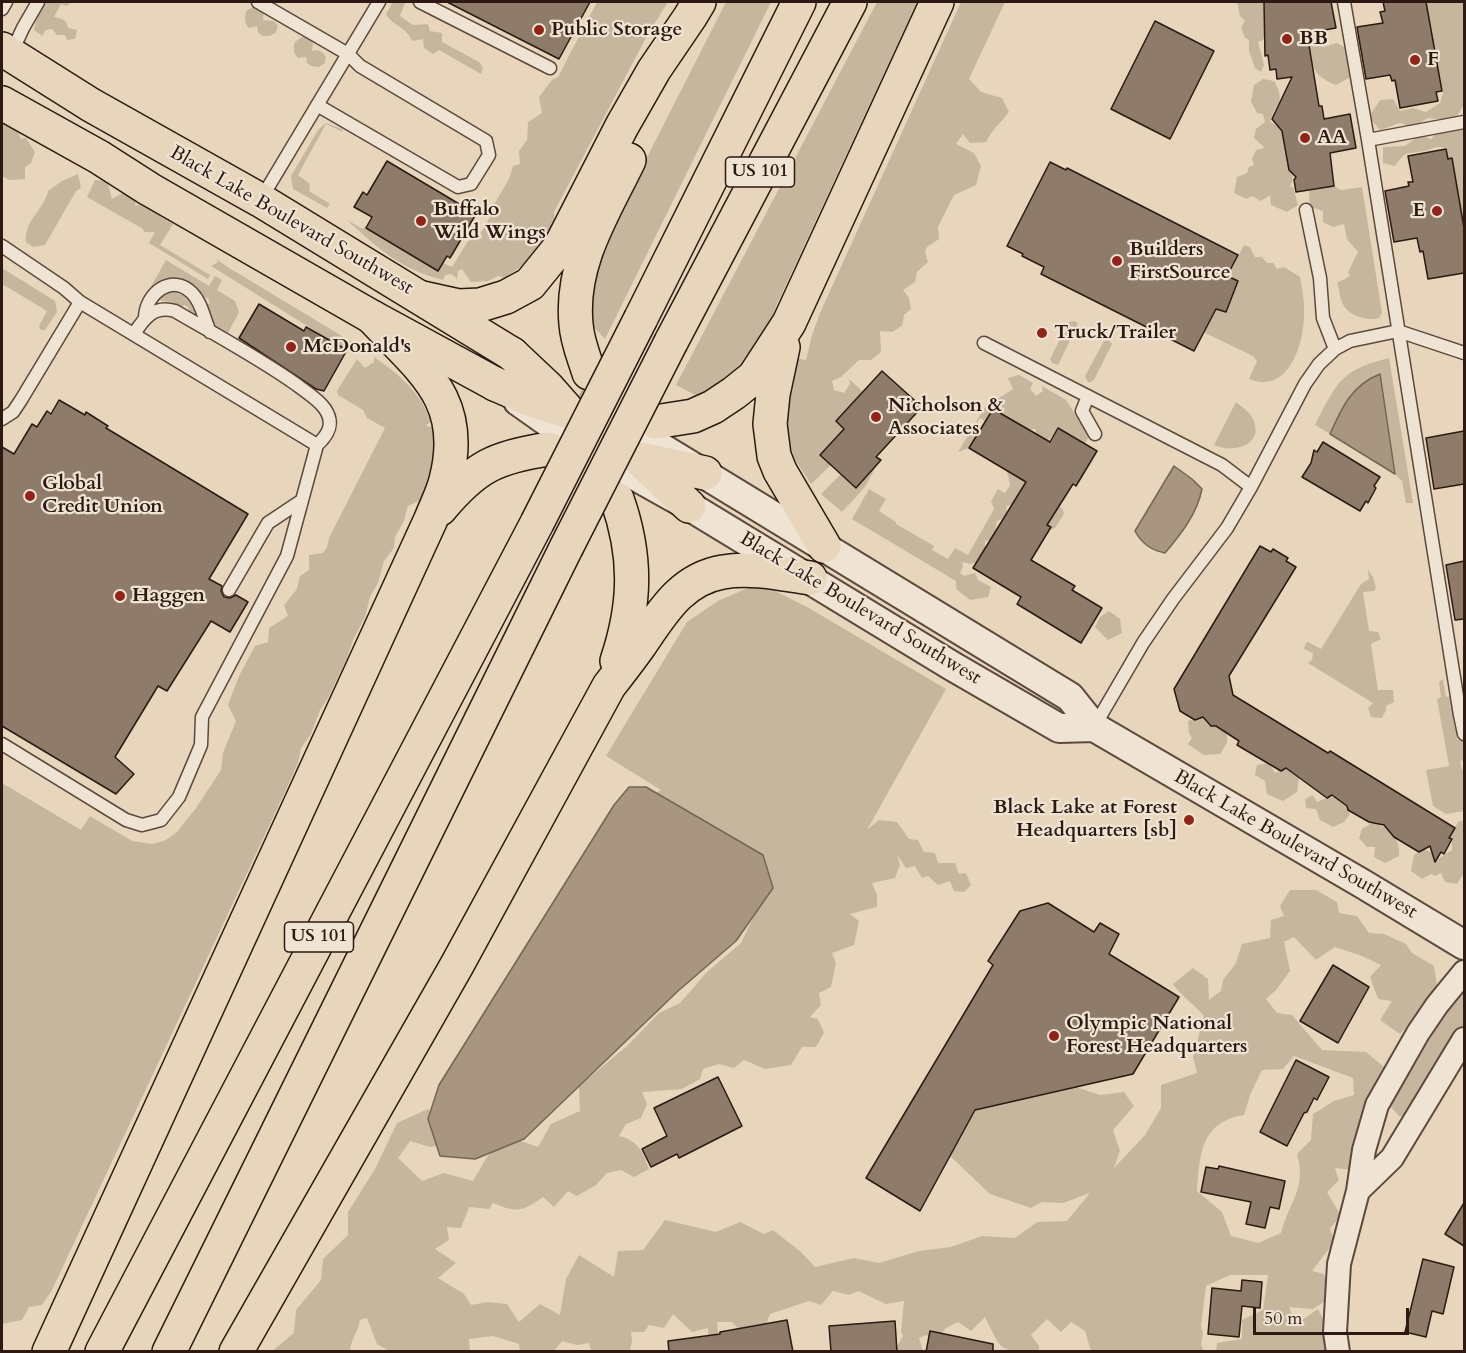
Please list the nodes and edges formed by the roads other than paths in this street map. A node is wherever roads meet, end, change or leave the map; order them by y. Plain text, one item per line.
1 (6, 2) edge
2 (38, 2) edge
3 (258, 2) edge
4 (379, 2) edge
5 (420, 2) edge
6 (799, 2) edge
7 (850, 2) edge
8 (937, 2) edge
9 (1344, 2) edge
10 (2, 9) edge
11 (695, 10) edge
12 (6, 52) edge
13 (348, 54) junction
14 (550, 68) dead end
15 (2, 103) edge
16 (317, 105) junction
17 (1464, 122) edge
18 (1368, 140) junction
19 (260, 200) junction
20 (1306, 210) dead end
21 (2, 246) edge
22 (423, 298) junction
23 (80, 302) junction
24 (145, 317) junction
25 (372, 317) junction
26 (789, 323) junction
27 (1398, 331) junction
28 (210, 332) junction
29 (134, 334) junction
30 (984, 343) dead end
31 (1335, 349) junction
32 (1464, 353) edge
33 (512, 354) junction
34 (495, 384) junction
35 (584, 384) joint
36 (1088, 396) junction
37 (2, 419) edge
38 (651, 431) joint
39 (1095, 434) dead end
40 (554, 440) joint
41 (317, 445) junction
42 (705, 473) junction
43 (623, 486) joint
44 (1251, 487) junction
45 (301, 501) junction
46 (689, 506) junction
47 (431, 519) junction
48 (824, 546) junction
49 (810, 578) junction
50 (229, 590) dead end
51 (609, 686) junction
52 (1095, 727) junction
53 (1464, 734) edge
54 (2, 744) edge
55 (1464, 945) edge
56 (1464, 972) edge
57 (1464, 1039) edge
58 (1358, 1191) junction
59 (49, 1352) edge
60 (102, 1352) edge
61 (169, 1352) edge
62 (236, 1352) edge
63 (1338, 1352) edge

1 - 10 lane
2 - 12 lane
3 - 13 lane
4 - 13 lane
5 - 14 lane
6 - 60 main road, US 101, bridge
7 - 61 main road, US 101, bridge
8 - 26 main road
9 - 18 lane
11 - 22 main road
11 - 35 main road
12 - 19 main road, Black Lake Boulevard Southwest
13 - 16 lane
13 - 16 lane
15 - 25 main road
16 - 19 lane
17 - 18 lane
18 - 27 lane
19 - 22 main road, Black Lake Boulevard Southwest
20 - 31 lane
21 - 23 lane
22 - 33 main road, Black Lake Boulevard Southwest
23 - 29 lane
23 - 37 lane
24 - 28 lane
24 - 28 lane
24 - 29 lane
25 - 34 main road
25 - 47 main road
26 - 38 main road
26 - 48 main road
27 - 31 lane
27 - 32 lane
27 - 53 lane
28 - 41 lane
29 - 41 lane
30 - 36 lane
31 - 44 lane
33 - 34 main road
33 - 35 street, Black Lake Boulevard Southwest
34 - 40 street
36 - 39 lane
36 - 44 lane
38 - 42 street, Black Lake Boulevard Southwest
40 - 47 main road
41 - 45 lane
42 - 46 main road
42 - 48 street, Black Lake Boulevard Southwest
43 - 46 street, Black Lake Boulevard Southwest
43 - 51 main road
44 - 52 lane
45 - 50 lane
45 - 54 lane
46 - 49 street, Black Lake Boulevard Southwest
47 - 59 main road
48 - 52 street, Black Lake Boulevard Southwest
49 - 51 main road
49 - 52 street, Black Lake Boulevard Southwest
51 - 62 main road
52 - 55 street, Black Lake Boulevard Southwest
56 - 58 street
57 - 58 street
58 - 63 street

